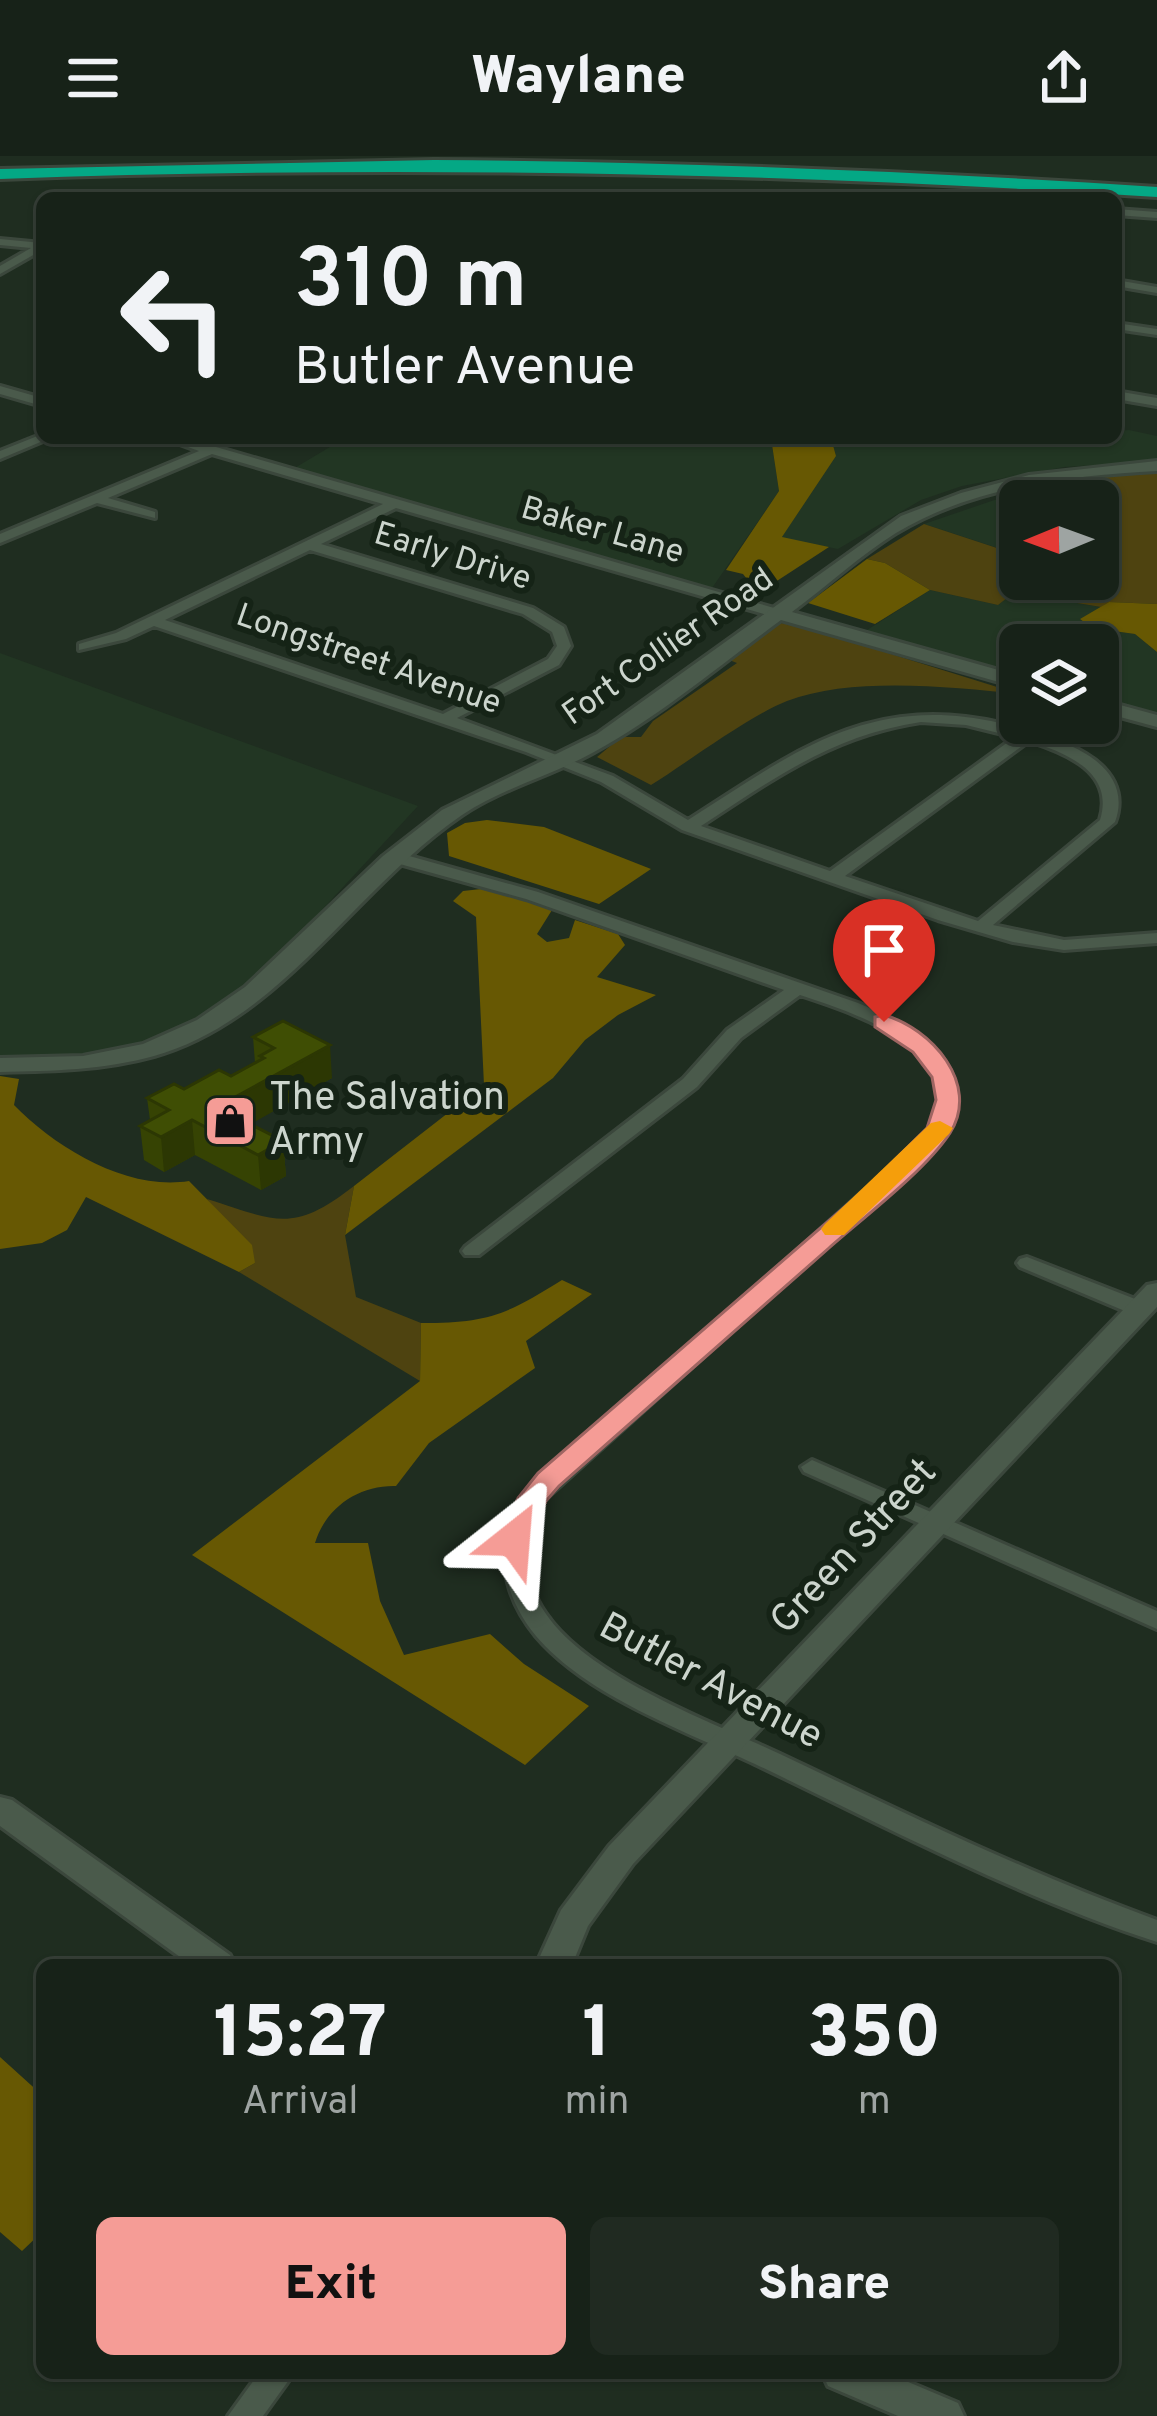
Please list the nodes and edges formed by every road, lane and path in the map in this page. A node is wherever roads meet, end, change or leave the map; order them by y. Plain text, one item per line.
1 (639, 156) edge
2 (0, 174) edge
3 (1157, 181) edge
4 (1092, 182) junction
5 (1157, 192) edge
6 (1122, 212) edge
7 (1157, 214) edge
8 (0, 242) edge
9 (36, 245) edge
10 (36, 250) edge
11 (0, 271) edge
12 (1122, 284) edge
13 (1157, 290) edge
14 (1122, 327) edge
15 (1157, 332) edge
16 (0, 389) edge
17 (1122, 395) edge
18 (36, 400) edge
19 (1157, 402) edge
20 (36, 441) edge
21 (190, 444) edge
22 (212, 450) junction
23 (0, 455) edge
24 (1157, 466) edge
25 (97, 500) junction
26 (393, 504) junction
27 (150, 515) dead end
28 (0, 538) edge
29 (309, 545) junction
30 (776, 613) junction
31 (154, 621) junction
32 (84, 647) dead end
33 (999, 676) edge
34 (1119, 711) edge
35 (444, 719) junction
36 (1157, 722) edge
37 (999, 730) edge
38 (1015, 744) edge
39 (1049, 744) edge
40 (562, 760) junction
41 (688, 827) junction
42 (395, 857) junction
43 (832, 878) junction
44 (981, 928) junction
45 (1157, 938) edge
46 (796, 989) junction
47 (0, 1065) edge
48 (472, 1251) dead end
49 (1027, 1263) dead end
50 (1149, 1300) edge
51 (812, 1467) dead end
52 (937, 1525) junction
53 (1157, 1622) edge
54 (731, 1742) junction
55 (0, 1809) edge
56 (1157, 1931) edge
57 (209, 1959) edge
58 (557, 1959) edge
59 (273, 2379) edge
60 (856, 2379) edge
61 (244, 2416) edge
62 (943, 2416) edge

1 - 4 highway
2 - 4 highway
3 - 4 highway
4 - 5 highway
6 - 7 street
8 - 9 street
10 - 11 street
12 - 13 street
14 - 15 street
16 - 18 street
17 - 19 street
20 - 23 street
21 - 22 street, Baker Lane
22 - 25 street
22 - 26 street, Baker Lane
24 - 30 street, Fort Collier Road
25 - 27 street
25 - 28 street
26 - 29 street
26 - 30 street, Baker Lane
29 - 31 street
29 - 35 street, Early Drive
30 - 33 street, Baker Lane
30 - 40 street, Fort Collier Road
31 - 32 street
31 - 35 street, Longstreet Avenue
34 - 36 street
35 - 40 street, Longstreet Avenue
37 - 41 street
38 - 43 street
39 - 44 street
40 - 41 street, Longstreet Avenue
40 - 42 street, Fort Collier Road
41 - 43 street, Longstreet Avenue
42 - 46 street, Butler Avenue
42 - 47 street, Fort Collier Road
43 - 44 street, Longstreet Avenue
44 - 45 street, Longstreet Avenue
46 - 48 street
46 - 54 street, Butler Avenue
49 - 50 street, Green Street
50 - 52 street, Green Street
51 - 52 street
52 - 53 street
52 - 54 street, Green Street
54 - 56 street, Butler Avenue
54 - 58 street, Green Street
55 - 57 street
59 - 61 street
60 - 62 street

